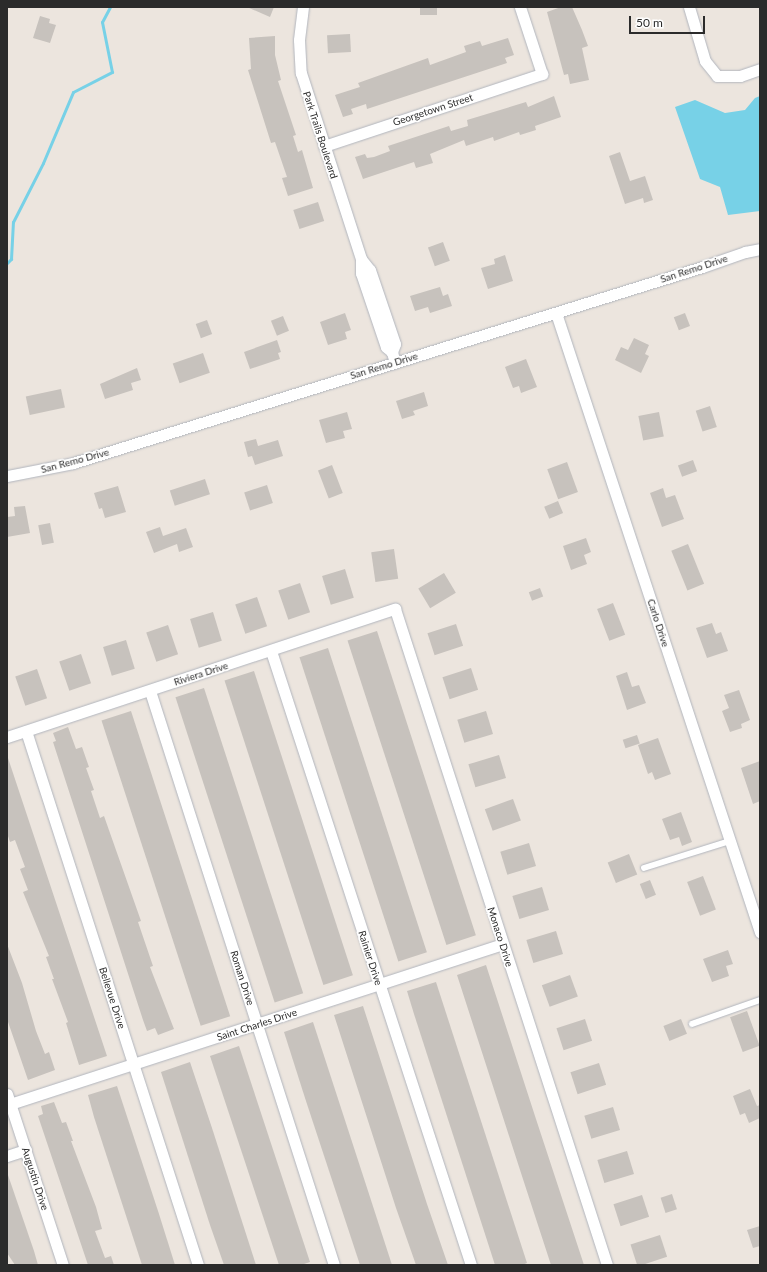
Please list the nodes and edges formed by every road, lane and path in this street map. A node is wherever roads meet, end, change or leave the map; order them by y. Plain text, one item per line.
1 (303, 7) edge
2 (520, 7) edge
3 (688, 7) edge
4 (760, 69) edge
5 (324, 146) junction
6 (760, 249) edge
7 (556, 313) junction
8 (394, 358) junction
9 (7, 476) edge
10 (394, 609) joint
11 (272, 651) junction
12 (150, 691) junction
13 (26, 731) junction
14 (7, 737) edge
15 (730, 841) junction
16 (644, 868) dead end
17 (760, 932) edge
18 (503, 944) junction
19 (379, 985) junction
20 (760, 1000) edge
21 (257, 1024) junction
22 (692, 1024) dead end
23 (134, 1065) junction
24 (9, 1099) edge
25 (26, 1150) junction
26 (7, 1156) edge
27 (63, 1265) edge
28 (198, 1265) edge
29 (334, 1265) edge
30 (471, 1265) edge
31 (607, 1265) edge

1 - 5 street, Park Trails Boulevard
2 - 5 street, Georgetown Street
3 - 4 street
5 - 8 street, Park Trails Boulevard
6 - 7 street, San Remo Drive
7 - 8 street, San Remo Drive
7 - 15 street, Carlo Drive
8 - 9 street, San Remo Drive
10 - 11 street, Riviera Drive
10 - 18 street, Monaco Drive
11 - 12 street, Riviera Drive
11 - 19 street, Rainier Drive
12 - 13 street, Riviera Drive
12 - 21 street, Roman Drive
13 - 14 street, Riviera Drive
13 - 23 street, Bellevue Drive
15 - 16 lane
15 - 17 street, Carlo Drive
18 - 19 street, Saint Charles Drive
18 - 31 street, Monaco Drive
19 - 21 street, Saint Charles Drive
19 - 30 street, Rainier Drive
20 - 22 lane
21 - 23 street, Saint Charles Drive
21 - 29 street, Roman Drive
23 - 24 street, Saint Charles Drive
23 - 28 street, Bellevue Drive
24 - 25 street, Augustin Drive
25 - 26 street
25 - 27 street, Augustin Drive

